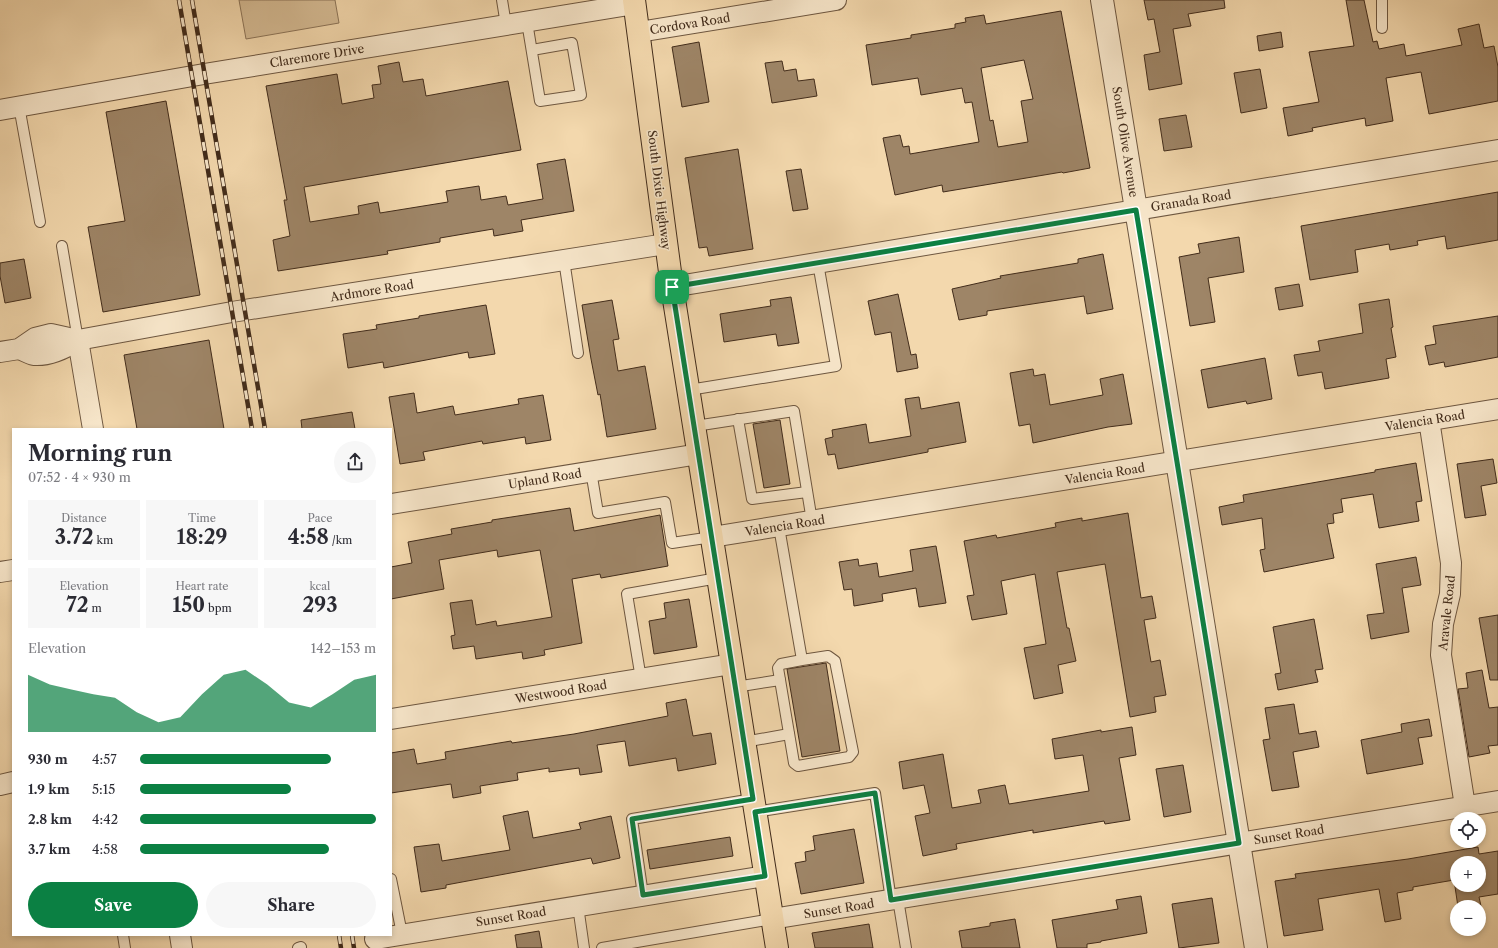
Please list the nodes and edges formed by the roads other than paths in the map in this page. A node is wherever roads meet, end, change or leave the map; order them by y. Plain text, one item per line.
1 (502, 0) edge
2 (836, 0) edge
3 (1102, 0) edge
4 (1382, 0) edge
5 (634, 2) edge
6 (527, 22) junction
7 (506, 25) junction
8 (1382, 28) dead end
9 (639, 32) junction
10 (532, 50) junction
11 (10, 108) edge
12 (1498, 150) edge
13 (1136, 210) junction
14 (40, 222) dead end
15 (666, 244) junction
16 (62, 246) dead end
17 (564, 260) junction
18 (818, 263) junction
19 (672, 287) junction
20 (78, 340) junction
21 (10, 350) edge
22 (578, 353) dead end
23 (689, 390) junction
24 (1498, 409) edge
25 (738, 420) junction
26 (1429, 420) junction
27 (695, 426) junction
28 (93, 428) edge
29 (699, 454) junction
30 (1177, 462) junction
31 (591, 471) junction
32 (807, 492) junction
33 (392, 504) edge
34 (812, 521) junction
35 (779, 527) junction
36 (712, 537) junction
37 (12, 570) edge
38 (0, 572) edge
39 (718, 578) junction
40 (802, 660) junction
41 (732, 664) junction
42 (641, 679) junction
43 (780, 680) junction
44 (735, 687) junction
45 (392, 719) edge
46 (789, 734) junction
47 (744, 742) junction
48 (12, 782) edge
49 (0, 785) edge
50 (1498, 801) edge
51 (754, 806) junction
52 (1465, 806) junction
53 (1239, 843) junction
54 (765, 876) junction
55 (392, 884) edge
56 (643, 895) junction
57 (894, 900) junction
58 (578, 906) junction
59 (772, 919) junction
60 (402, 934) junction
61 (124, 936) edge
62 (180, 936) edge
63 (391, 936) edge
64 (392, 936) edge
65 (375, 939) dead end
66 (617, 947) edge
67 (126, 948) edge
68 (182, 948) edge
69 (584, 948) edge
70 (602, 948) edge
71 (777, 948) edge
72 (906, 948) edge
73 (1256, 948) edge

1 - 7 lane
2 - 9 street, Cordova Road
3 - 13 street, South Olive Avenue
4 - 8 lane
5 - 6 street, Claremore Drive
5 - 9 main road, South Dixie Highway
6 - 7 street, Claremore Drive
6 - 10 lane
7 - 11 street, Claremore Drive
9 - 15 main road, South Dixie Highway
10 - 10 lane
11 - 14 lane
12 - 13 street, Granada Road
13 - 18 street, Granada Road
13 - 30 street, South Olive Avenue
15 - 17 street, Ardmore Road
15 - 19 main road, South Dixie Highway
16 - 20 lane
17 - 20 street, Ardmore Road
17 - 22 lane
18 - 19 street, Granada Road
18 - 23 lane
19 - 23 main road, South Dixie Highway
20 - 21 street, Ardmore Road
20 - 28 street
23 - 27 main road, South Dixie Highway
24 - 26 street, Valencia Road
25 - 27 lane
25 - 32 lane
25 - 32 lane
26 - 30 street, Valencia Road
26 - 52 street, Aravale Road
27 - 29 main road, South Dixie Highway
29 - 31 street, Upland Road
29 - 36 main road, South Dixie Highway
30 - 34 street, Valencia Road
30 - 53 street, South Olive Avenue
31 - 33 street, Upland Road
31 - 36 lane
32 - 34 lane
34 - 35 street, Valencia Road
35 - 36 street, Valencia Road
35 - 40 lane
36 - 39 main road, South Dixie Highway
37 - 38 street
39 - 41 main road, South Dixie Highway
39 - 42 lane
40 - 43 lane
40 - 46 lane
41 - 42 street, Westwood Road
41 - 44 main road, South Dixie Highway
42 - 45 street, Westwood Road
43 - 44 lane
43 - 46 lane
44 - 47 main road, South Dixie Highway
46 - 47 lane
47 - 51 main road, South Dixie Highway
48 - 49 street
50 - 52 street, Sunset Road
51 - 54 main road, South Dixie Highway
51 - 56 lane
51 - 57 lane
52 - 53 street, Sunset Road
53 - 57 street, Sunset Road
53 - 73 street, South Olive Avenue
54 - 56 street, Sunset Road
54 - 59 main road, South Dixie Highway
55 - 60 lane
56 - 58 street, Sunset Road
57 - 59 street, Sunset Road
57 - 72 lane
58 - 60 street, Sunset Road
58 - 69 lane
59 - 66 lane
59 - 71 main road, South Dixie Highway
60 - 64 street, Sunset Road
61 - 67 lane
62 - 68 street
63 - 65 street, Sunset Road
66 - 70 lane

